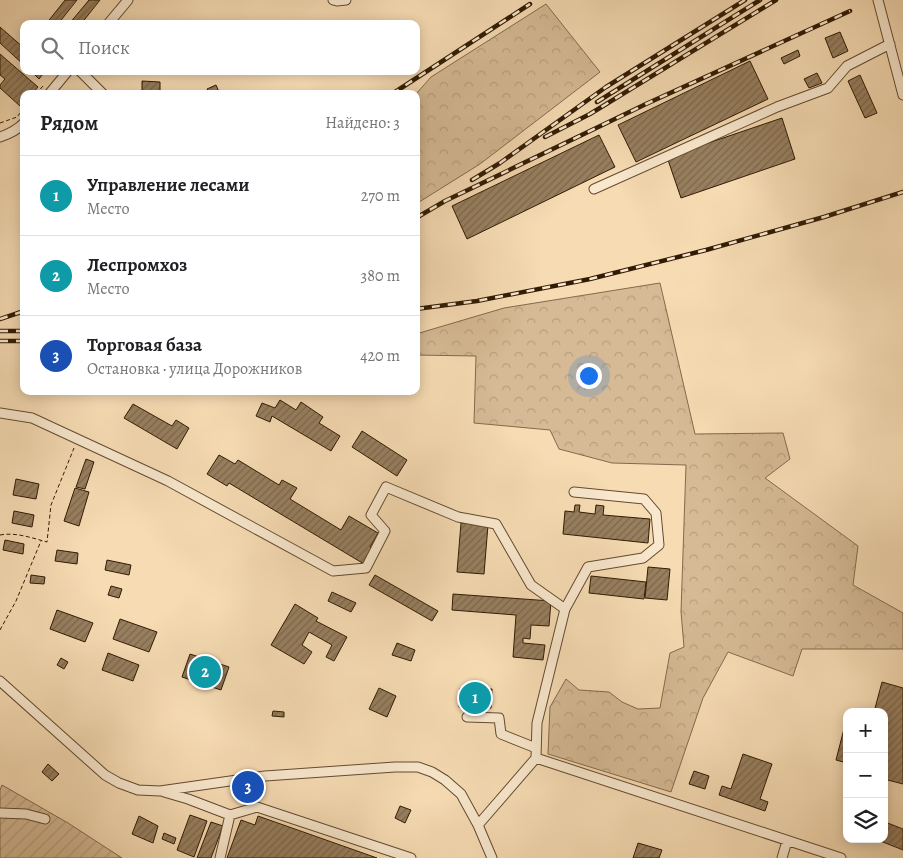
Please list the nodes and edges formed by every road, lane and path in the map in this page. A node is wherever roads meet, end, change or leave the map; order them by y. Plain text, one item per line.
1 (128, 0) edge
2 (333, 0) edge
3 (346, 0) edge
4 (878, 0) edge
5 (111, 20) edge
6 (890, 44) junction
7 (65, 75) edge
8 (84, 75) edge
9 (43, 86) dead end
10 (40, 90) edge
11 (52, 90) edge
12 (99, 90) edge
13 (903, 95) edge
14 (20, 113) edge
15 (0, 123) edge
16 (20, 128) edge
17 (0, 137) edge
18 (594, 189) dead end
19 (0, 413) edge
20 (78, 438) junction
21 (574, 492) dead end
22 (0, 535) edge
23 (41, 541) junction
24 (565, 609) junction
25 (0, 630) edge
26 (0, 681) edge
27 (467, 717) dead end
28 (536, 748) junction
29 (536, 758) junction
30 (160, 790) junction
31 (0, 813) edge
32 (230, 815) junction
33 (45, 819) dead end
34 (478, 826) junction
35 (787, 840) junction
36 (220, 858) edge
37 (411, 858) edge
38 (492, 858) edge
39 (782, 858) edge
40 (841, 858) edge

1 - 5 street
2 - 3 street
4 - 6 street
6 - 13 street
6 - 18 street
7 - 11 street
8 - 12 street
9 - 10 path
14 - 15 path
16 - 17 street
19 - 20 street
20 - 23 path
20 - 24 street
21 - 24 street
22 - 23 path
23 - 25 path
24 - 28 street
26 - 30 street
27 - 28 street
28 - 29 street
29 - 34 street
29 - 35 street
30 - 32 street
30 - 34 street
31 - 33 street
32 - 36 street
32 - 37 street
34 - 38 street
35 - 39 street
35 - 40 street

